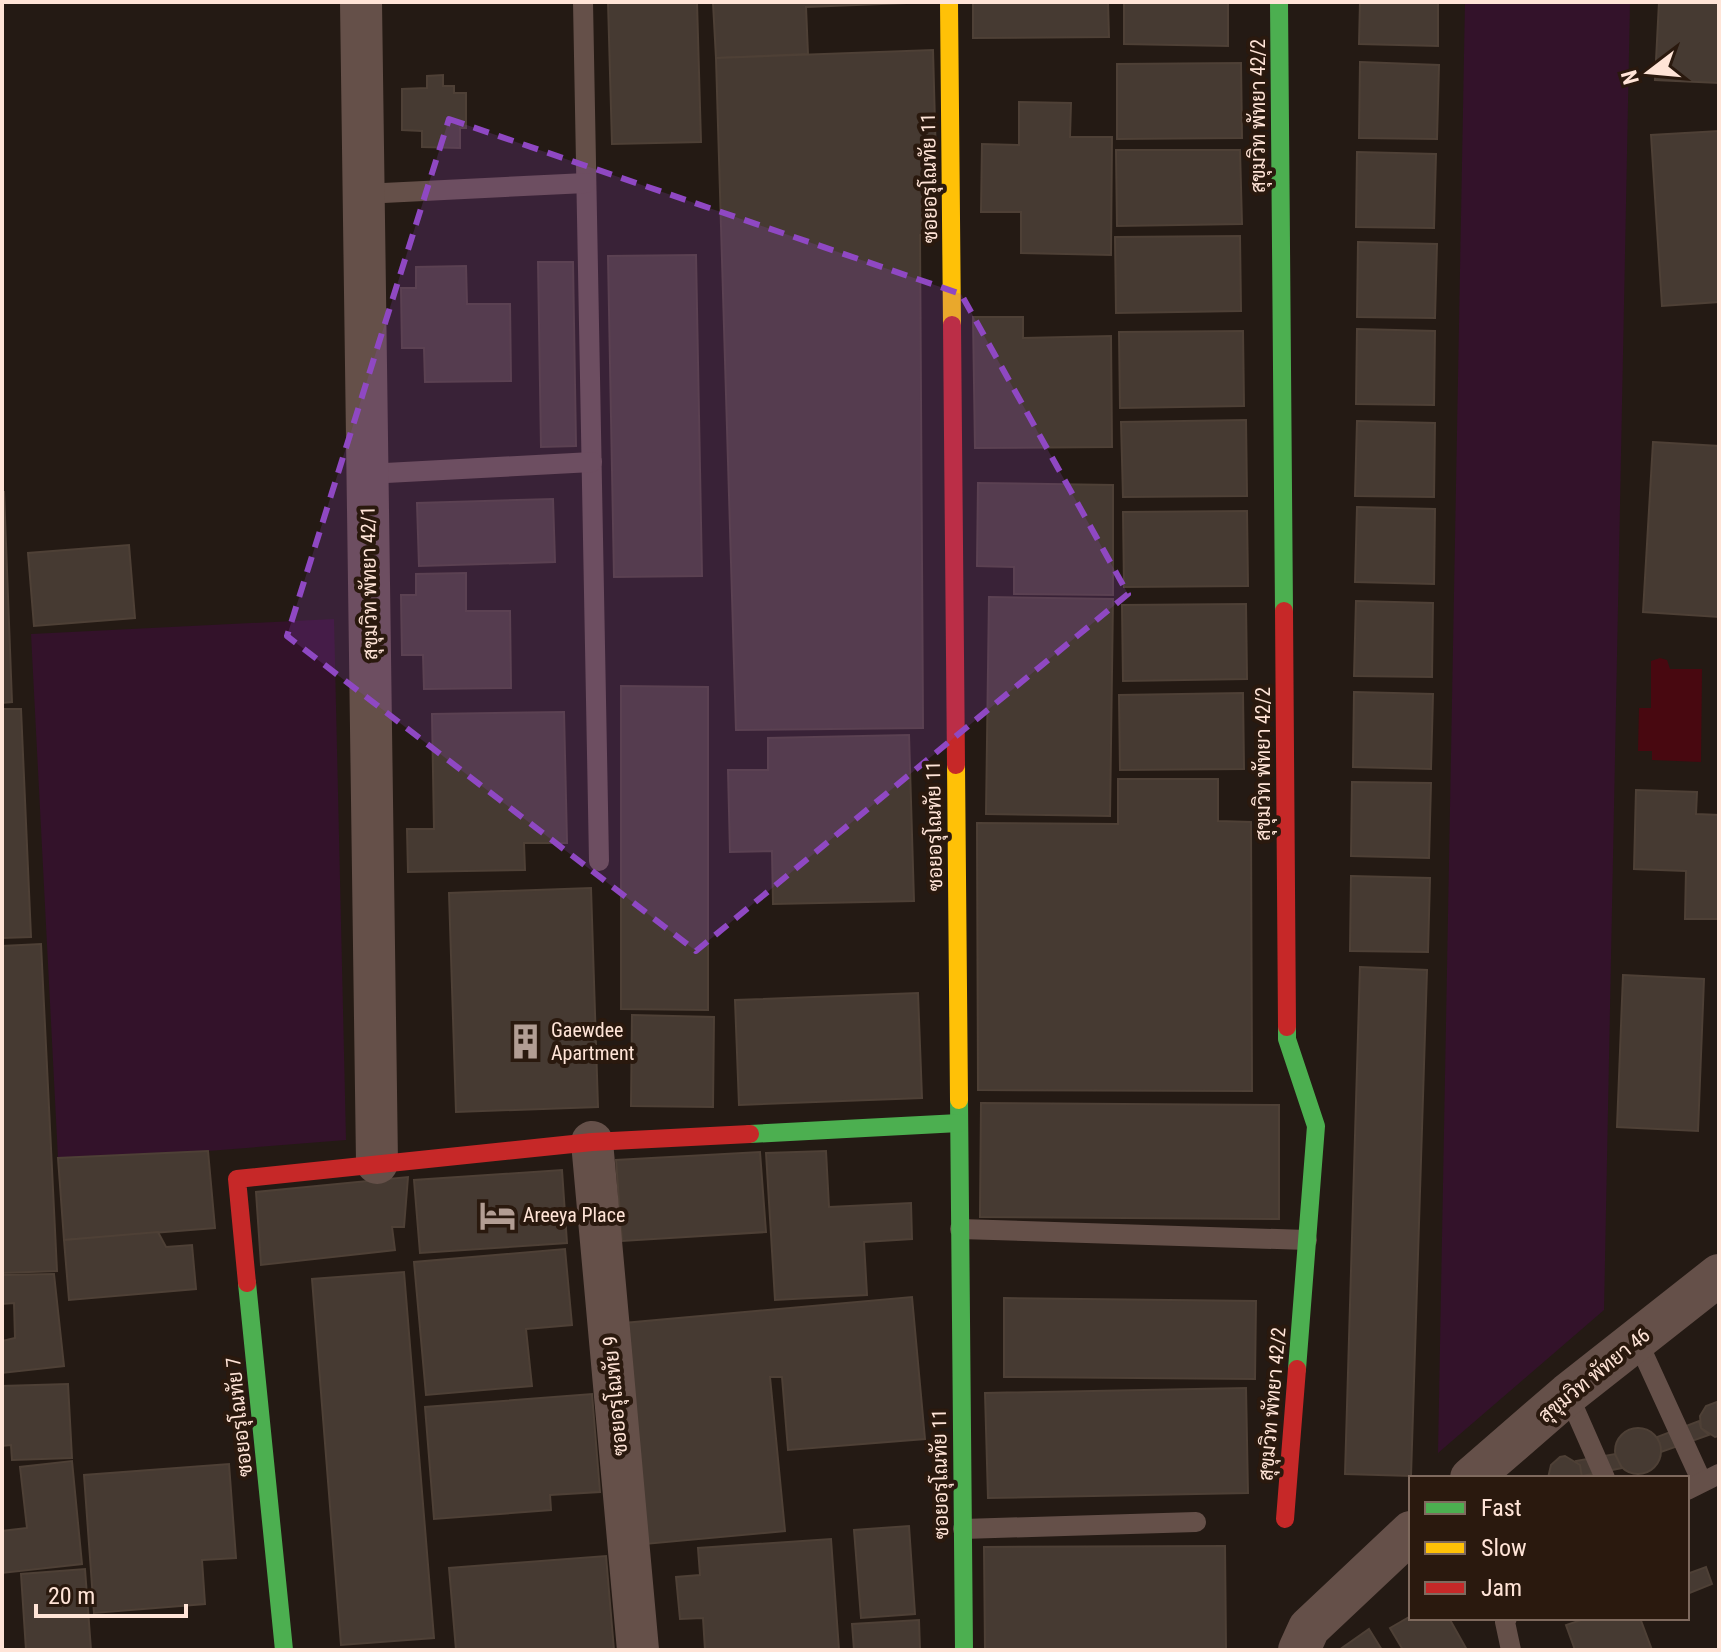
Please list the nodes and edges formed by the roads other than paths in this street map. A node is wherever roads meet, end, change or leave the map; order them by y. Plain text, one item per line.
1 (361, 2) edge
2 (583, 2) edge
3 (949, 2) edge
4 (1279, 2) edge
5 (586, 183) junction
6 (363, 194) junction
7 (592, 462) junction
8 (367, 474) junction
9 (599, 861) dead end
10 (959, 1123) junction
11 (592, 1142) junction
12 (377, 1163) junction
13 (960, 1229) junction
14 (1307, 1240) junction
15 (1719, 1275) edge
16 (1637, 1340) junction
17 (1568, 1394) junction
18 (1473, 1476) edge
19 (1604, 1476) edge
20 (1703, 1482) edge
21 (1285, 1519) dead end
22 (1196, 1522) dead end
23 (963, 1529) junction
24 (1409, 1534) edge
25 (1507, 1620) edge
26 (284, 1650) edge
27 (638, 1650) edge
28 (964, 1650) edge
29 (1299, 1650) edge
30 (1511, 1650) edge

1 - 6 street, สุขุมวิท พัทยา 42/1
2 - 5 lane
3 - 10 street, ซอยอรุโณทัย 11
4 - 14 street, สุขุมวิท พัทยา 42/2
5 - 6 lane
5 - 7 lane
6 - 8 street, สุขุมวิท พัทยา 42/1
7 - 8 lane
7 - 9 lane
8 - 12 street, สุขุมวิท พัทยา 42/1
10 - 11 street
10 - 13 street, ซอยอรุโณทัย 11
11 - 12 street
11 - 27 street, ซอยอรุโณทัย 9
12 - 26 street, ซอยอรุโณทัย 7
13 - 14 lane
13 - 23 street, ซอยอรุโณทัย 11
14 - 21 street, สุขุมวิท พัทยา 42/2
15 - 16 street, สุขุมวิท พัทยา 46
16 - 17 street, สุขุมวิท พัทยา 46
16 - 20 lane
17 - 18 street, สุขุมวิท พัทยา 46
17 - 19 lane
22 - 23 lane
23 - 28 street, ซอยอรุโณทัย 11
24 - 29 street
25 - 30 lane

